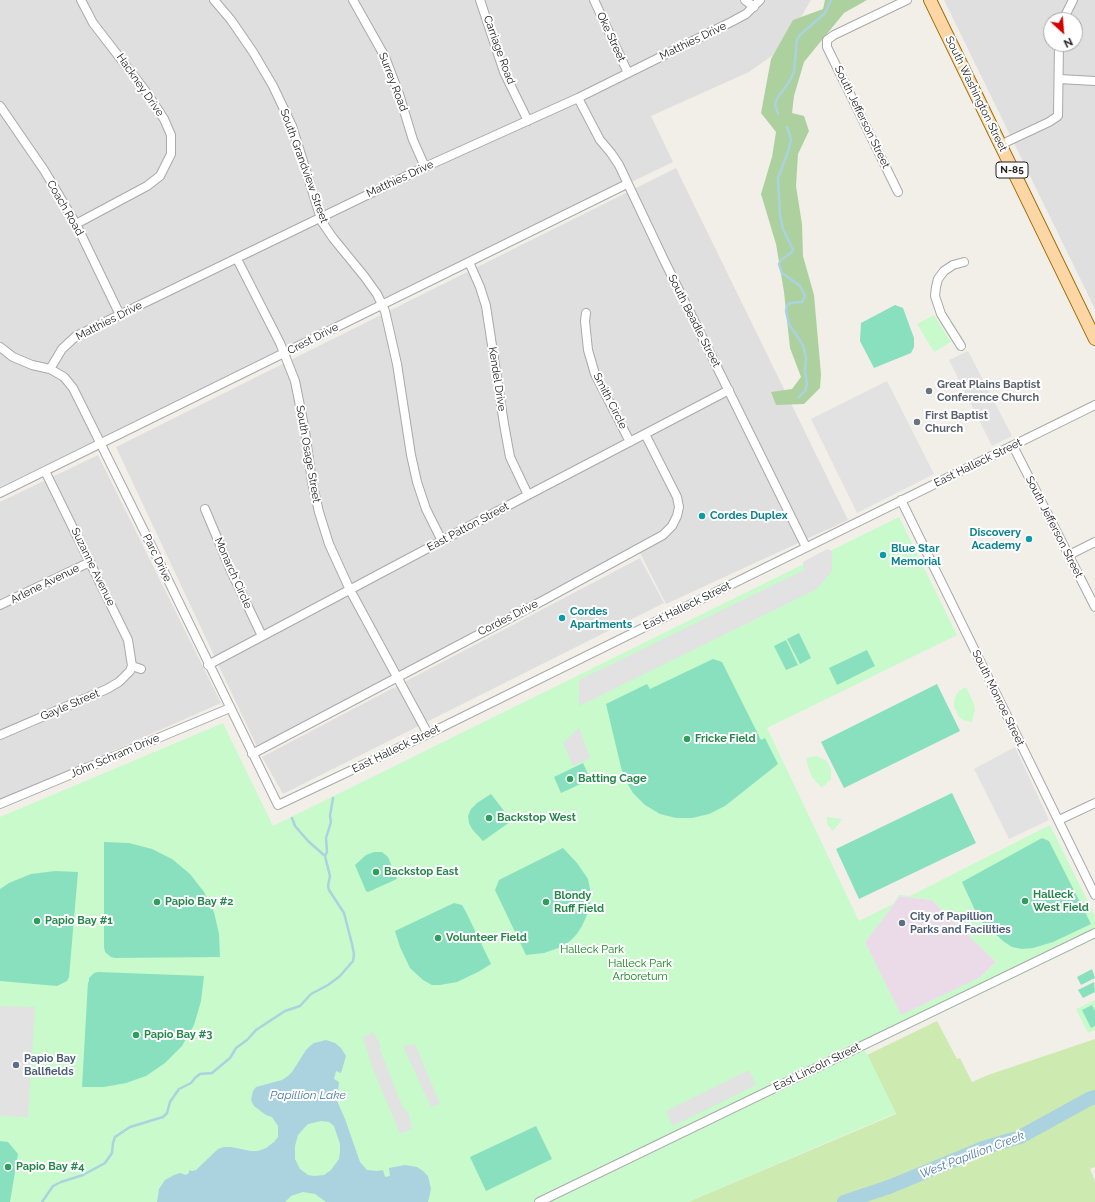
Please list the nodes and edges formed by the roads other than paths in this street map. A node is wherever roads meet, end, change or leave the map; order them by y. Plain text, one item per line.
1 (82, 0) edge
2 (214, 0) edge
3 (353, 0) edge
4 (480, 0) edge
5 (594, 0) edge
6 (745, 0) edge
7 (760, 0) edge
8 (907, 0) edge
9 (930, 0) edge
10 (1073, 0) edge
11 (754, 7) junction
12 (1067, 12) edge
13 (1060, 52) edge
14 (628, 73) junction
15 (1059, 79) junction
16 (1095, 81) edge
17 (578, 98) junction
18 (0, 106) edge
19 (528, 121) junction
20 (1000, 146) junction
21 (425, 167) junction
22 (627, 184) junction
23 (898, 192) dead end
24 (320, 217) junction
25 (76, 224) junction
26 (237, 259) junction
27 (469, 262) junction
28 (964, 262) dead end
29 (382, 304) junction
30 (586, 313) dead end
31 (120, 315) junction
32 (1095, 339) edge
33 (960, 346) dead end
34 (2, 352) edge
35 (285, 353) junction
36 (50, 369) junction
37 (729, 390) junction
38 (1095, 405) edge
39 (645, 434) junction
40 (630, 442) junction
41 (101, 443) junction
42 (1013, 446) junction
43 (45, 471) junction
44 (0, 493) edge
45 (528, 495) junction
46 (901, 500) junction
47 (205, 509) dead end
48 (442, 541) junction
49 (1095, 542) edge
50 (806, 547) junction
51 (1069, 555) junction
52 (90, 562) junction
53 (350, 590) junction
54 (0, 605) edge
55 (1095, 607) edge
56 (262, 636) junction
57 (208, 665) junction
58 (132, 666) junction
59 (141, 669) dead end
60 (397, 677) junction
61 (230, 708) junction
62 (428, 734) junction
63 (0, 735) edge
64 (252, 754) junction
65 (1095, 803) edge
66 (0, 804) edge
67 (278, 805) joint
68 (1058, 820) junction
69 (1095, 895) edge
70 (1095, 932) edge
71 (539, 1202) edge

1 - 25 street, Hackney Drive
2 - 24 street, South Grandview Street
3 - 21 street, Surrey Road
4 - 19 street, Carriage Road
5 - 14 street, Oke Street
6 - 11 street
7 - 11 street, Matthies Drive
8 - 23 street, South Jefferson Street
9 - 20 main road, South Washington Street / N-85
10 - 12 street
11 - 14 street, Matthies Drive
13 - 15 street
14 - 17 street, Matthies Drive
15 - 16 street
15 - 20 street
17 - 19 street, Matthies Drive
17 - 22 street, South Beadle Street
18 - 25 street, Coach Road
19 - 21 street, Matthies Drive
20 - 32 main road, South Washington Street / N-85
21 - 24 street, Matthies Drive
22 - 27 street, Crest Drive
22 - 37 street, South Beadle Street
24 - 26 street, Matthies Drive
24 - 29 street, South Grandview Street
25 - 31 street, Coach Road
26 - 31 street, Matthies Drive
26 - 35 street, South Osage Street
27 - 29 street, Crest Drive
27 - 45 street, Kendel Drive
28 - 33 street
29 - 35 street, Crest Drive
29 - 48 street, South Grandview Street
30 - 40 street, Smith Circle
31 - 36 street, Matthies Drive
34 - 36 street, Parc Drive
35 - 41 street, Crest Drive
35 - 53 street, South Osage Street
36 - 41 street, Parc Drive
37 - 39 street, East Patton Street
37 - 50 street, South Beadle Street
38 - 42 street, East Halleck Street
39 - 40 street, East Patton Street
39 - 60 street, Cordes Drive
40 - 45 street, East Patton Street
41 - 43 street, Crest Drive
41 - 57 street, Parc Drive
42 - 46 street, East Halleck Street
42 - 51 street, South Jefferson Street
43 - 44 street, Crest Drive
43 - 52 street, Suzanne Avenue
45 - 48 street, East Patton Street
46 - 50 street, East Halleck Street
46 - 68 street, South Monroe Street
47 - 56 street, Monarch Circle
48 - 53 street, East Patton Street
49 - 51 street
50 - 62 street, East Halleck Street
51 - 55 street, South Jefferson Street
52 - 54 street, Arlene Avenue
52 - 58 street, Suzanne Avenue
53 - 56 street, East Patton Street
53 - 60 street, South Osage Street
56 - 57 street, East Patton Street
57 - 61 street, Parc Drive
58 - 59 street
58 - 63 street, Gayle Street
60 - 62 street, South Osage Street
60 - 64 street, Cordes Drive
61 - 64 street, Parc Drive
61 - 66 street, John Schram Drive
62 - 67 street, East Halleck Street
64 - 67 street, Parc Drive
65 - 68 street
68 - 69 street, South Monroe Street
70 - 71 street, East Lincoln Street

